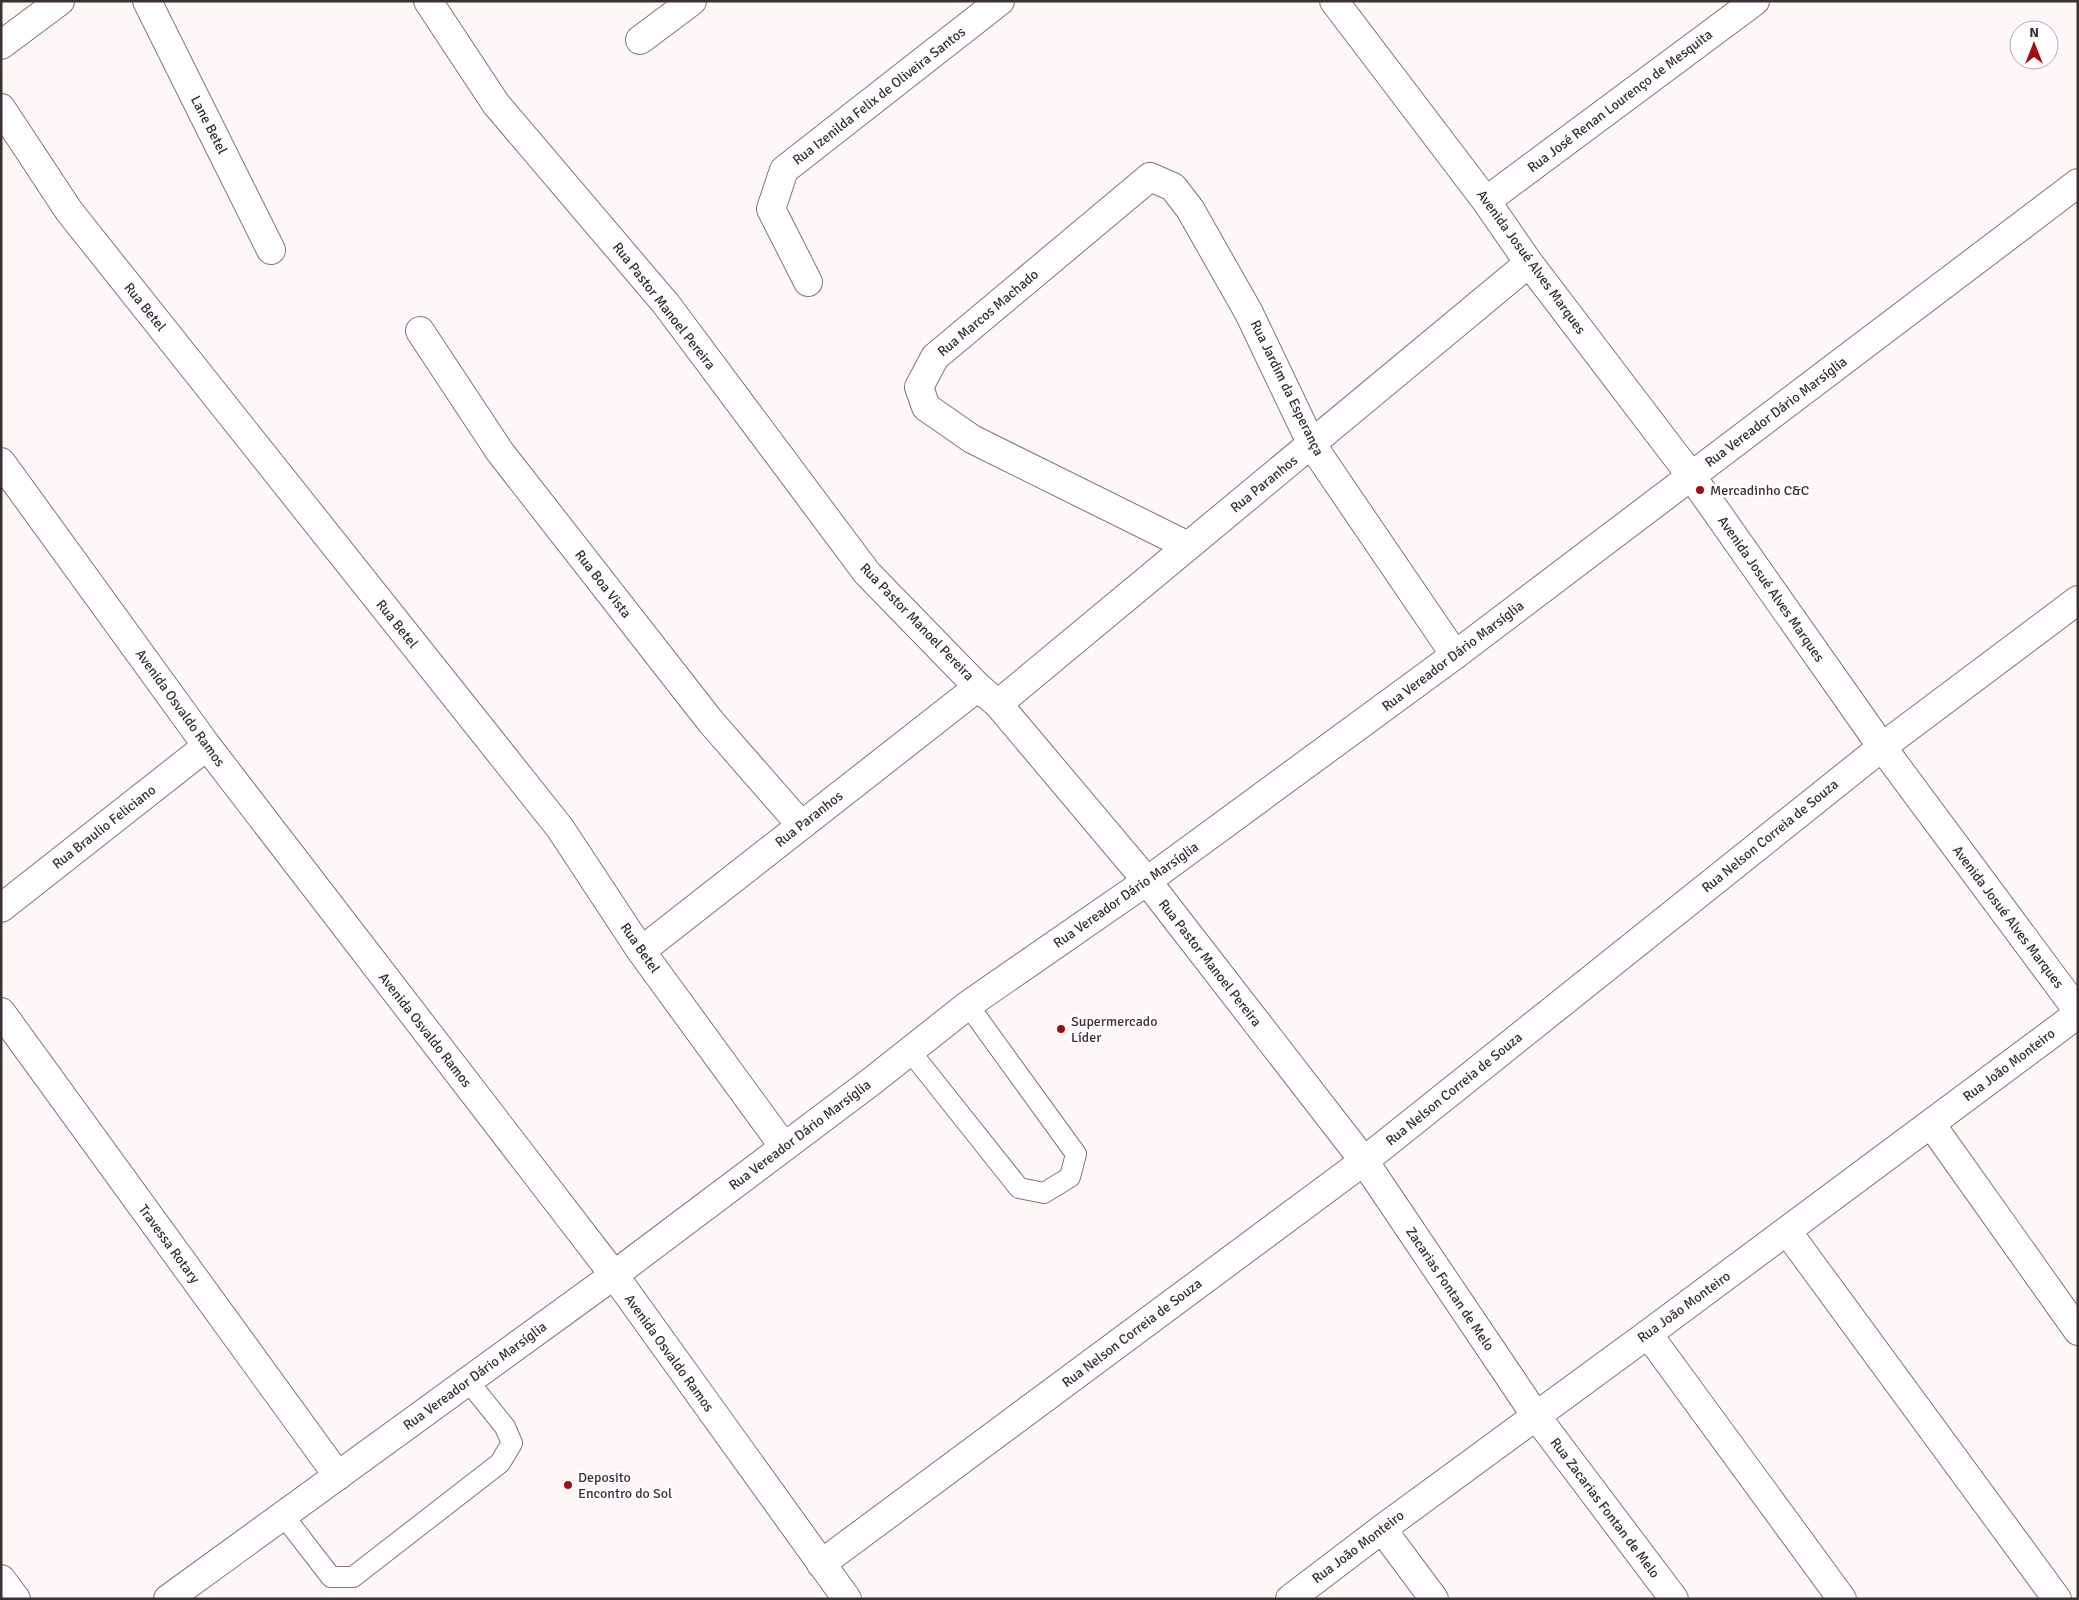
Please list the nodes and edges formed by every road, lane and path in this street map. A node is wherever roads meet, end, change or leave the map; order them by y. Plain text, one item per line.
1 (60, 1) edge
2 (147, 1) edge
3 (428, 1) edge
4 (692, 1) edge
5 (1000, 1) edge
6 (1334, 1) edge
7 (1755, 1) edge
8 (640, 40) dead end
9 (1, 45) edge
10 (1, 108) edge
11 (1150, 177) joint
12 (2078, 183) edge
13 (1486, 201) junction
14 (271, 250) dead end
15 (1529, 263) junction
16 (808, 282) dead end
17 (420, 331) dead end
18 (1312, 444) junction
19 (1, 462) edge
20 (1692, 476) junction
21 (1188, 546) junction
22 (2078, 600) edge
23 (1456, 655) junction
24 (988, 695) junction
25 (207, 746) junction
26 (1882, 747) junction
27 (801, 825) junction
28 (1147, 881) junction
29 (1, 908) edge
30 (642, 951) junction
31 (968, 1005) junction
32 (1, 1012) edge
33 (2078, 1012) edge
34 (910, 1051) junction
35 (1930, 1124) junction
36 (784, 1147) junction
37 (1364, 1162) junction
38 (1787, 1231) junction
39 (614, 1276) junction
40 (2078, 1331) edge
41 (1648, 1334) junction
42 (468, 1381) junction
43 (1536, 1416) junction
44 (338, 1476) junction
45 (283, 1515) junction
46 (1382, 1529) junction
47 (821, 1564) junction
48 (1, 1579) edge
49 (16, 1599) edge
50 (168, 1599) edge
51 (847, 1599) edge
52 (1290, 1599) edge
53 (1434, 1599) edge
54 (1674, 1599) edge
55 (1842, 1599) edge
56 (2057, 1599) edge

1 - 9 street
2 - 14 street, Lane Betel
3 - 24 street, Rua Pastor Manoel Pereira
4 - 8 street
5 - 16 street, Rua Izenilda Felix de Oliveira Santos
6 - 13 street, Avenida Josué Alves Marques
7 - 13 street, Rua José Renan Lourenço de Mesquita
10 - 30 street, Rua Betel
11 - 18 street, Rua Jardim da Esperança
11 - 21 street, Rua Marcos Machado
12 - 20 street, Rua Vereador Dário Marsíglia
13 - 15 street, Avenida Josué Alves Marques
15 - 18 street, Rua Paranhos
15 - 20 street, Avenida Josué Alves Marques
17 - 27 street, Rua Boa Vista
18 - 21 street, Rua Paranhos
18 - 23 street, Rua Jardim da Esperança
19 - 25 street, Avenida Osvaldo Ramos
20 - 23 street, Rua Vereador Dário Marsíglia
20 - 26 street, Avenida Josué Alves Marques
21 - 24 street, Rua Paranhos
22 - 26 street, Rua Nelson Correia de Souza
23 - 28 street, Rua Vereador Dário Marsíglia
24 - 27 street, Rua Paranhos
24 - 28 street, Rua Pastor Manoel Pereira
25 - 29 street, Rua Braulio Feliciano
25 - 39 street, Avenida Osvaldo Ramos
26 - 33 street, Avenida Josué Alves Marques
26 - 37 street, Rua Nelson Correia de Souza
27 - 30 street, Rua Paranhos
28 - 31 street, Rua Vereador Dário Marsíglia
28 - 37 street, Rua Pastor Manoel Pereira
30 - 36 street, Rua Betel
31 - 34 street, Rua Vereador Dário Marsíglia
31 - 34 lane
32 - 44 street, Travessa Rotary
33 - 35 street, Rua João Monteiro
34 - 36 street, Rua Vereador Dário Marsíglia
35 - 38 street, Rua João Monteiro
35 - 40 street
36 - 39 street, Rua Vereador Dário Marsíglia
37 - 43 street, Zacarias Fontan de Melo
37 - 47 street, Rua Nelson Correia de Souza
38 - 41 street, Rua João Monteiro
38 - 56 street
39 - 42 street, Rua Vereador Dário Marsíglia
39 - 47 street, Avenida Osvaldo Ramos
41 - 43 street, Rua João Monteiro
41 - 55 street
42 - 44 street, Rua Vereador Dário Marsíglia
42 - 45 lane
43 - 46 street, Rua João Monteiro
43 - 54 street, Rua Zacarias Fontan de Melo
44 - 45 street, Rua Vereador Dário Marsíglia
45 - 50 street, Rua Vereador Dário Marsíglia
46 - 52 street, Rua João Monteiro
46 - 53 street
47 - 51 street, Avenida Osvaldo Ramos
48 - 49 street

